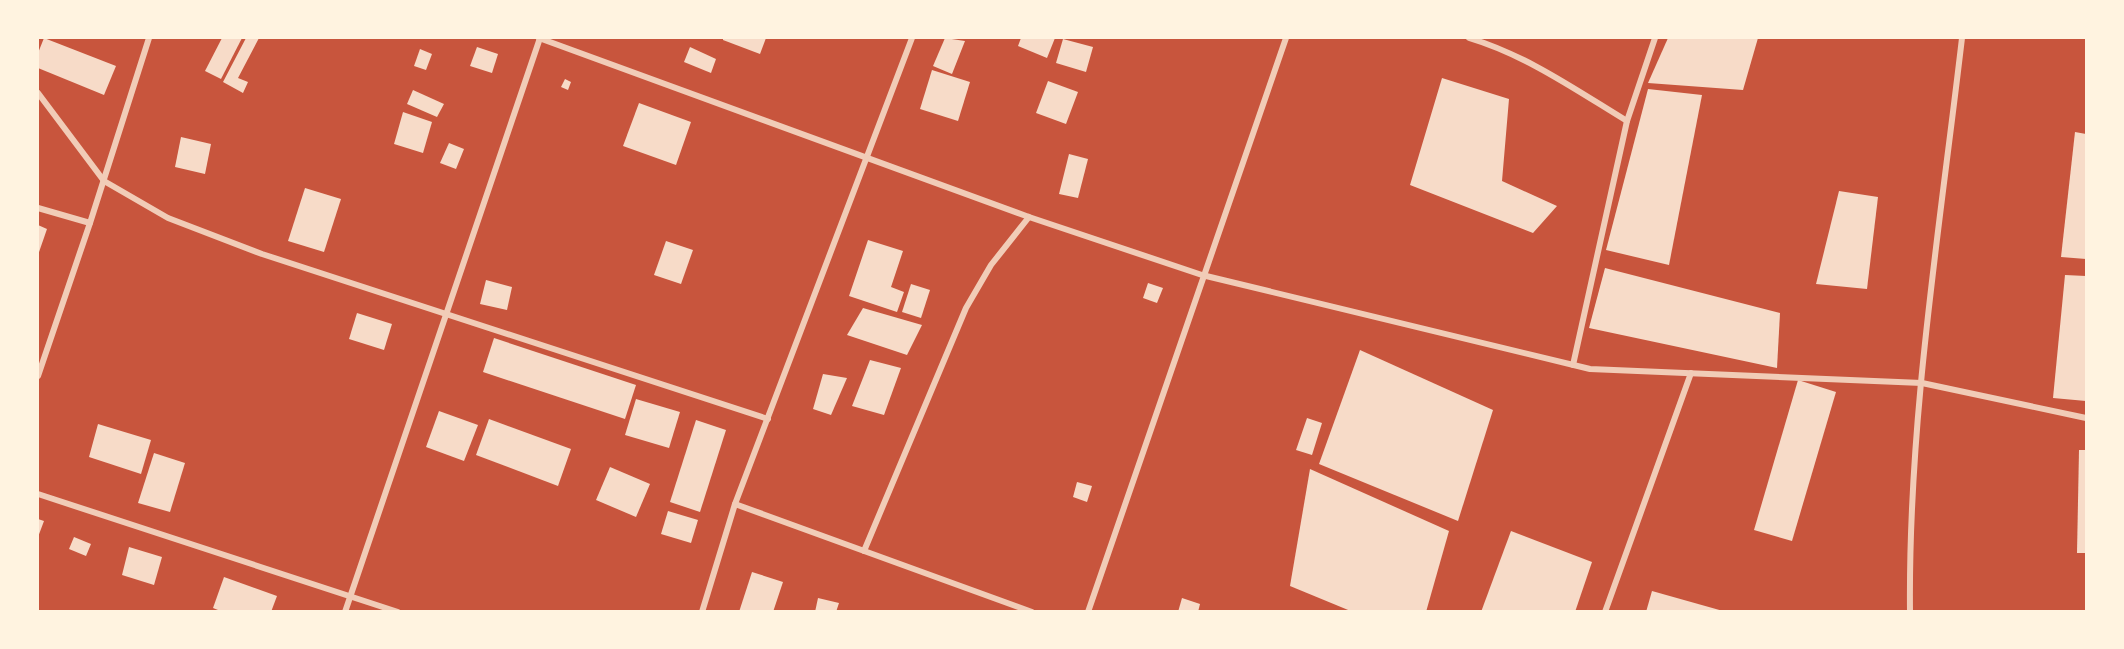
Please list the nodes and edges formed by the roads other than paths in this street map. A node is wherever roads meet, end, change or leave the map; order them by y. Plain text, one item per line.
1 (149, 38) edge
2 (540, 38) edge
3 (912, 38) edge
4 (1286, 38) edge
5 (1469, 38) edge
6 (1655, 38) edge
7 (1962, 38) edge
8 (38, 93) edge
9 (1628, 121) junction
10 (866, 157) junction
11 (104, 181) junction
12 (38, 208) edge
13 (1029, 217) junction
14 (90, 223) junction
15 (1202, 275) junction
16 (445, 315) junction
17 (1573, 365) junction
18 (1691, 373) junction
19 (38, 376) edge
20 (1922, 383) junction
21 (2086, 418) edge
22 (768, 419) junction
23 (38, 494) edge
24 (735, 504) junction
25 (864, 551) junction
26 (350, 596) junction
27 (345, 612) edge
28 (398, 612) edge
29 (702, 612) edge
30 (1032, 612) edge
31 (1088, 612) edge
32 (1605, 612) edge
33 (1910, 612) edge

1 - 11 street
2 - 10 street
2 - 16 street
3 - 10 street
4 - 15 street
5 - 9 street
6 - 9 street
7 - 20 street
8 - 11 street
9 - 17 street
10 - 13 street
10 - 22 street
11 - 14 street
11 - 16 street
12 - 14 street
13 - 15 street
13 - 25 street
14 - 19 street
15 - 17 street
15 - 31 street
16 - 22 street
16 - 26 street
17 - 18 street
18 - 20 street
18 - 32 street
20 - 21 street
20 - 33 street
22 - 24 street
23 - 26 street
24 - 25 street
24 - 29 street
25 - 30 street
26 - 27 street
26 - 28 street

